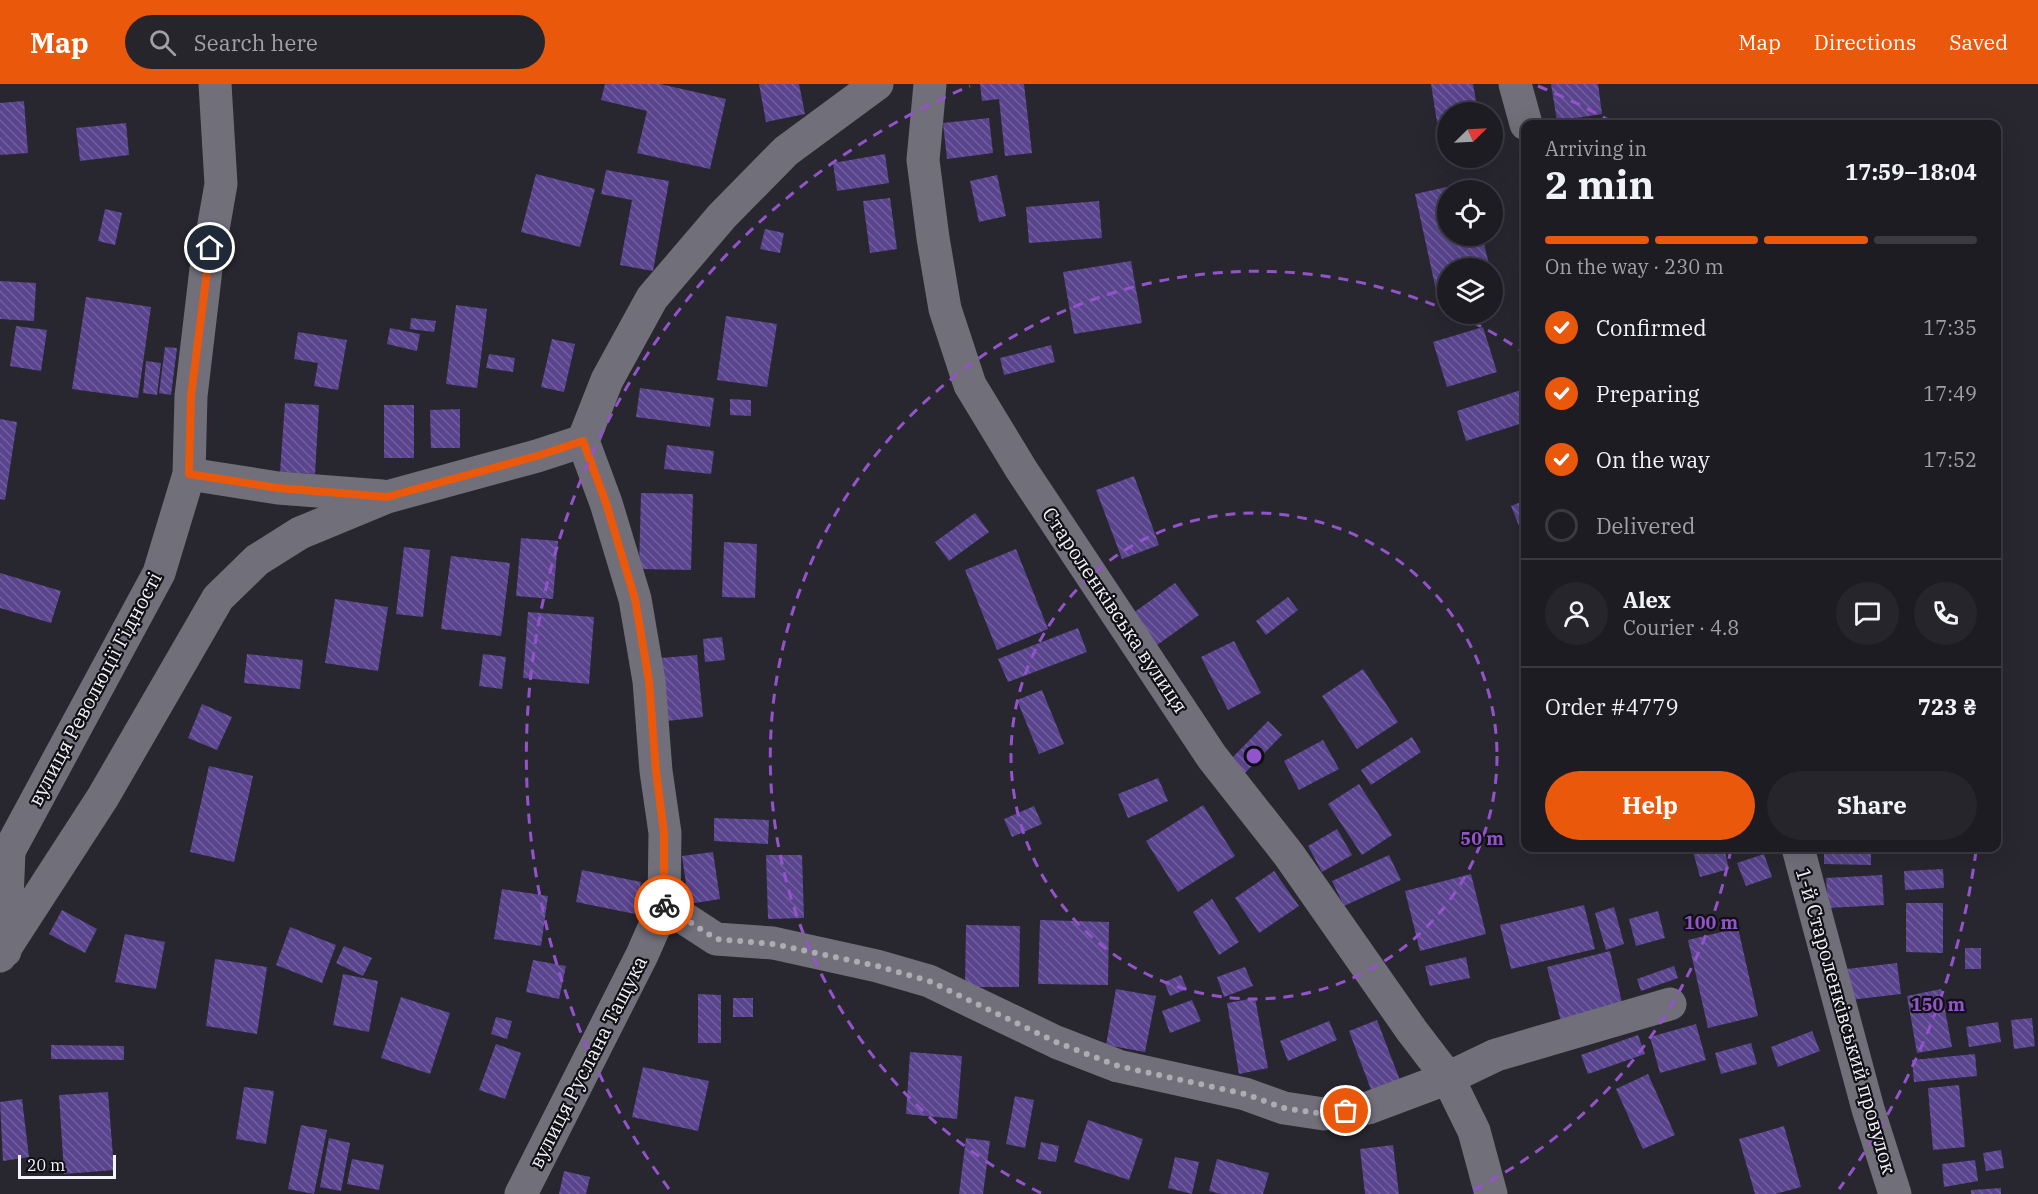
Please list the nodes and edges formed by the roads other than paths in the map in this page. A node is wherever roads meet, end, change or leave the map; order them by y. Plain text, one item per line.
1 (215, 84) edge
2 (877, 84) edge
3 (930, 84) edge
4 (1515, 84) edge
5 (1525, 120) edge
6 (583, 441) junction
7 (189, 474) junction
8 (387, 497) junction
9 (1799, 852) edge
10 (5, 856) edge
11 (664, 905) junction
12 (2, 954) edge
13 (1670, 1004) dead end
14 (1448, 1078) junction
15 (521, 1194) edge
16 (1491, 1194) edge
17 (1895, 1194) edge

1 - 7 street, вулиця Революції Гідності
2 - 6 street
3 - 14 street, Староленківська вулиця
4 - 5 street
6 - 8 street
6 - 11 street, вулиця Руслана Тащука
7 - 8 street
7 - 10 street, вулиця Революції Гідності
8 - 12 street
9 - 17 street, 1-й Староленківський провулок
10 - 12 street
11 - 14 street
11 - 15 street, вулиця Руслана Тащука
13 - 14 street
14 - 16 street, Староленківська вулиця

